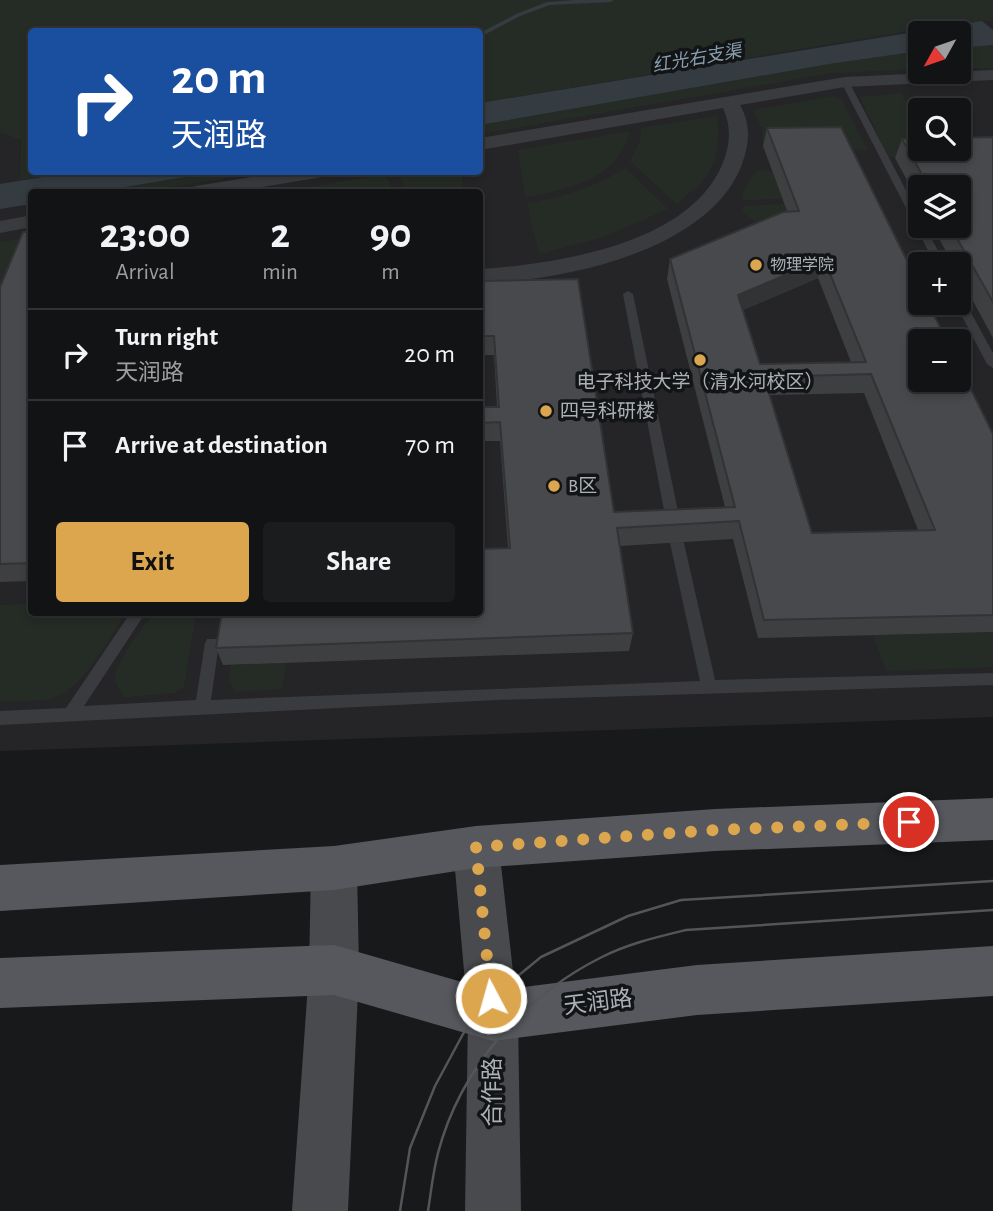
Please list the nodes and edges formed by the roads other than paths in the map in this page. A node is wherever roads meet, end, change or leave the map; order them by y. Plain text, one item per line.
1 (993, 75) edge
2 (845, 82) junction
3 (729, 102) junction
4 (483, 143) edge
5 (308, 175) edge
6 (279, 185) edge
7 (232, 189) edge
8 (28, 222) edge
9 (0, 227) edge
10 (934, 252) edge
11 (483, 276) edge
12 (628, 294) dead end
13 (967, 315) edge
14 (993, 364) edge
15 (674, 528) edge
16 (677, 543) edge
17 (136, 616) edge
18 (212, 642) dead end
19 (993, 679) edge
20 (709, 686) junction
21 (203, 706) junction
22 (71, 713) junction
23 (0, 718) edge
24 (993, 819) edge
25 (476, 847) junction
26 (334, 868) junction
27 (0, 888) edge
28 (334, 970) junction
29 (993, 971) edge
30 (0, 983) edge
31 (493, 1016) junction
32 (320, 1211) edge
33 (493, 1211) edge

1 - 2 street
2 - 3 street
2 - 10 lane
3 - 4 street
3 - 11 street
5 - 6 street
6 - 7 street
8 - 9 street
12 - 15 lane
13 - 14 lane
16 - 20 lane
17 - 22 lane
18 - 21 lane
19 - 20 lane
20 - 21 lane
21 - 22 lane
22 - 23 lane
24 - 25 main road
25 - 26 main road
25 - 31 main road, 合作路
26 - 27 main road
26 - 28 main road
28 - 30 main road, 天润路
28 - 31 main road, 天润路
28 - 32 main road
29 - 31 main road, 天润路
31 - 33 main road, 合作路

